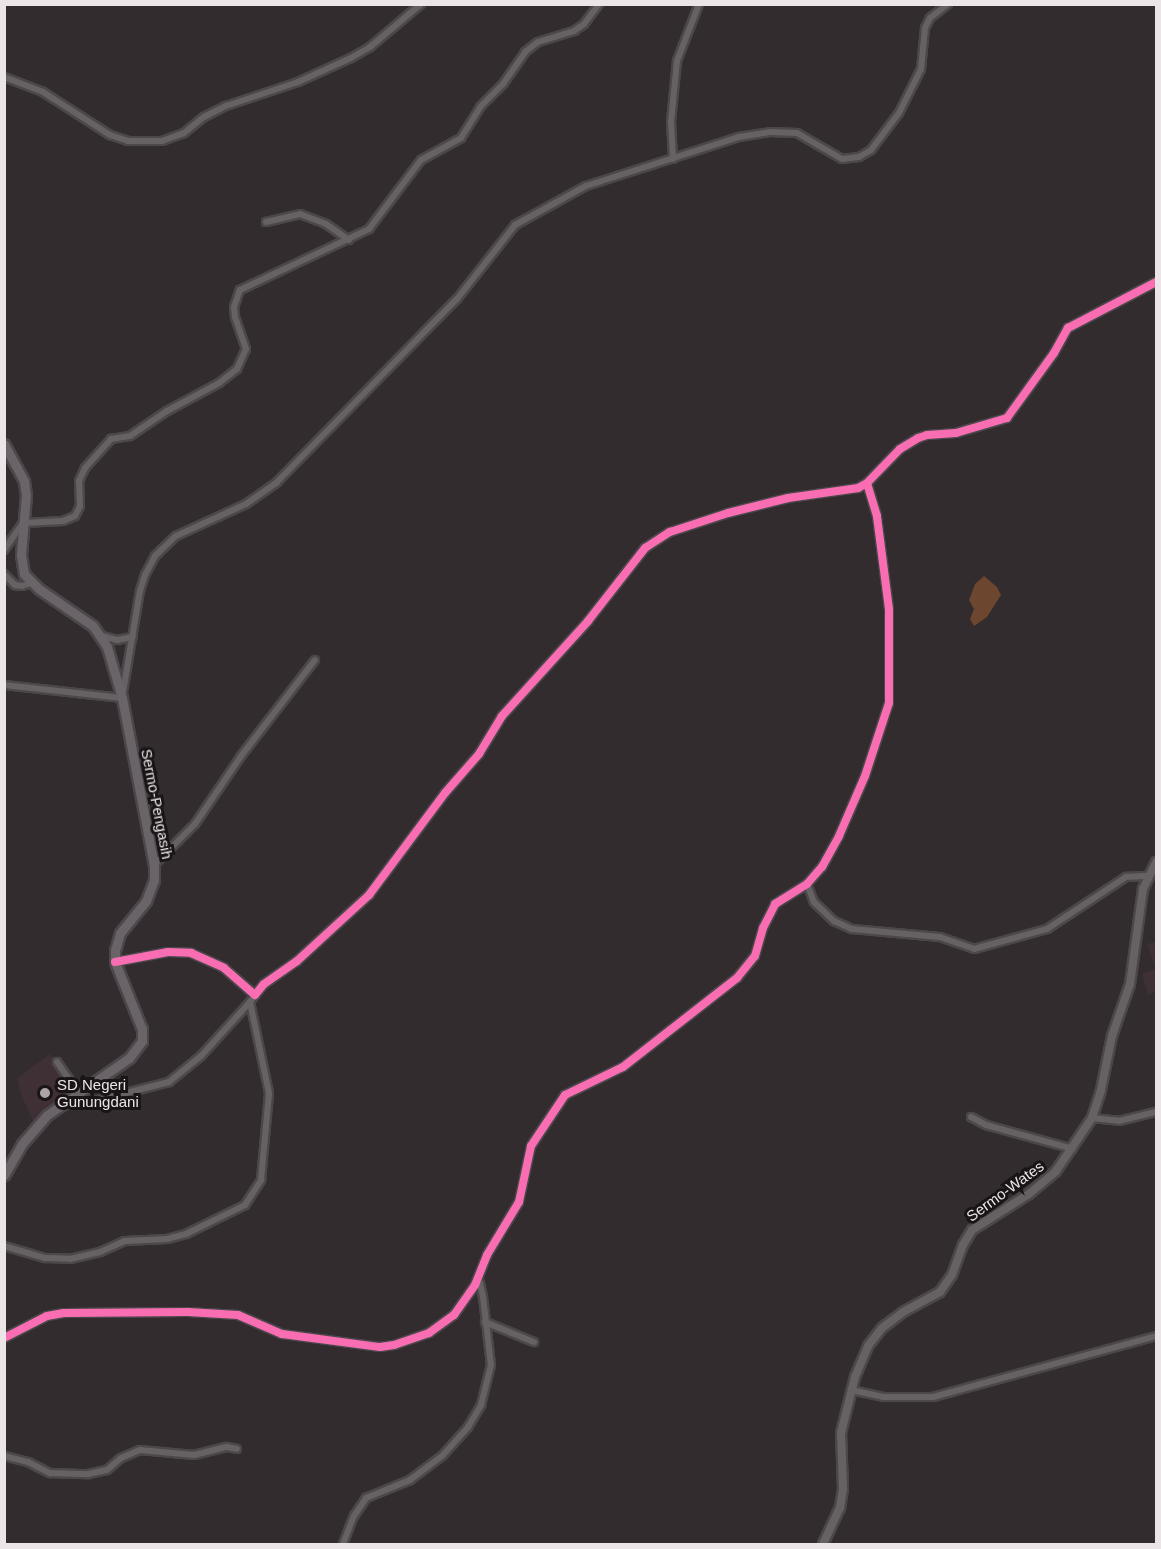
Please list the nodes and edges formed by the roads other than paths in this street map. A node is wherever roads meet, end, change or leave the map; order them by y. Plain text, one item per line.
1 (422, 4) edge
2 (599, 4) edge
3 (699, 4) edge
4 (948, 4) edge
5 (4, 77) edge
6 (673, 159) junction
7 (266, 222) dead end
8 (349, 240) junction
9 (1156, 282) edge
10 (4, 444) edge
11 (867, 483) junction
12 (23, 522) junction
13 (4, 550) edge
14 (4, 574) edge
15 (31, 583) junction
16 (102, 636) junction
17 (133, 637) junction
18 (315, 660) dead end
19 (4, 685) edge
20 (122, 698) junction
21 (1156, 862) edge
22 (154, 865) junction
23 (1151, 873) edge
24 (807, 884) junction
25 (115, 962) junction
26 (255, 995) junction
27 (250, 1002) junction
28 (57, 1062) dead end
29 (78, 1092) junction
30 (63, 1103) junction
31 (1156, 1112) edge
32 (971, 1117) dead end
33 (1092, 1118) junction
34 (1073, 1149) junction
35 (4, 1175) edge
36 (4, 1246) edge
37 (475, 1285) junction
38 (485, 1322) junction
39 (1156, 1336) edge
40 (4, 1338) edge
41 (534, 1342) dead end
42 (851, 1390) junction
43 (237, 1449) dead end
44 (4, 1456) edge
45 (343, 1545) edge
46 (823, 1545) edge

1 - 5 street
2 - 8 street
3 - 6 street
4 - 6 street
6 - 17 street
7 - 8 street
8 - 12 street
9 - 11 street
10 - 12 main road
11 - 24 street
11 - 26 street
12 - 13 street
12 - 15 main road
14 - 15 street
15 - 16 main road, Sermo-Pengasih
16 - 17 street
16 - 20 main road, Sermo-Pengasih
17 - 20 street
18 - 22 street
19 - 20 street
20 - 22 main road, Sermo-Pengasih
21 - 23 main road, Sermo-Wates
22 - 25 main road, Sermo-Pengasih
23 - 24 street
23 - 33 main road, Sermo-Wates
24 - 37 street
25 - 26 street
25 - 29 main road
26 - 27 street
27 - 30 street
27 - 36 street
28 - 29 street
29 - 30 main road
30 - 35 main road
31 - 33 street
32 - 34 street
33 - 34 main road, Sermo-Wates
34 - 42 main road, Sermo-Wates
37 - 38 street
37 - 40 street
38 - 41 street
38 - 45 street
39 - 42 street
42 - 46 main road, Sermo-Wates
43 - 44 street

